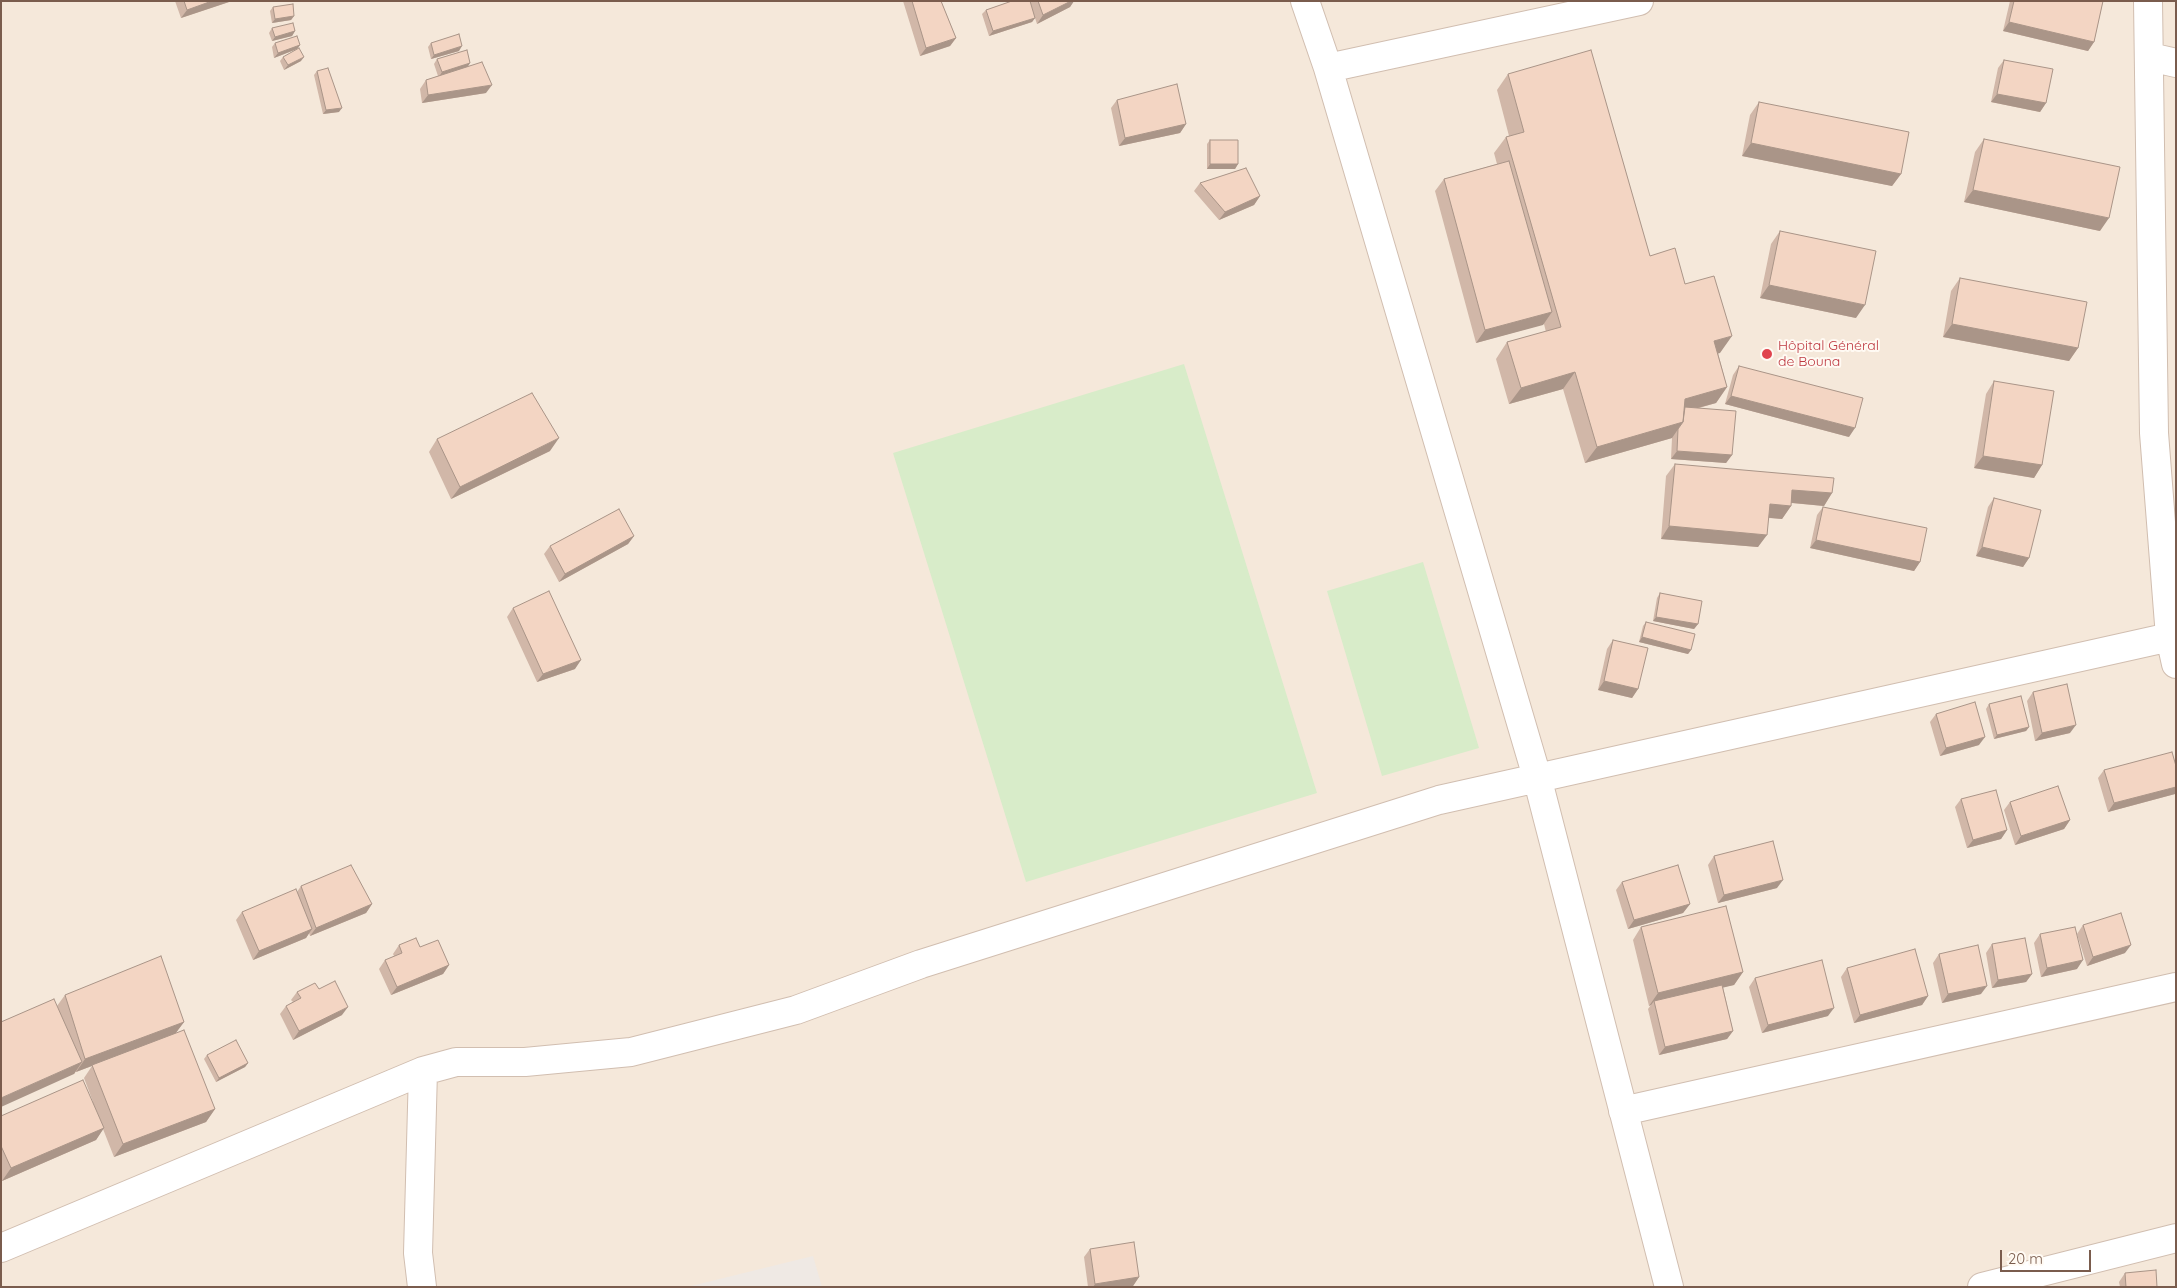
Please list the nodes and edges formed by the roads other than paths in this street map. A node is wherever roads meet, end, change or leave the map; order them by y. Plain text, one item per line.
1 (1305, 1) edge
2 (1639, 1) edge
3 (2148, 1) edge
4 (2150, 57) junction
5 (2176, 63) edge
6 (1328, 68) junction
7 (2165, 435) edge
8 (2170, 637) junction
9 (2176, 664) edge
10 (1537, 777) junction
11 (2176, 987) edge
12 (423, 1071) junction
13 (1623, 1111) junction
14 (2176, 1238) edge
15 (1, 1248) edge
16 (422, 1287) edge
17 (1669, 1287) edge
18 (1982, 1287) edge

1 - 6 street
2 - 6 street
3 - 4 street
4 - 5 street
4 - 7 street
6 - 10 street
7 - 8 street
8 - 9 street
8 - 10 street
10 - 12 street
10 - 13 street
11 - 13 street
12 - 15 street
12 - 16 street
13 - 17 street
14 - 18 street

